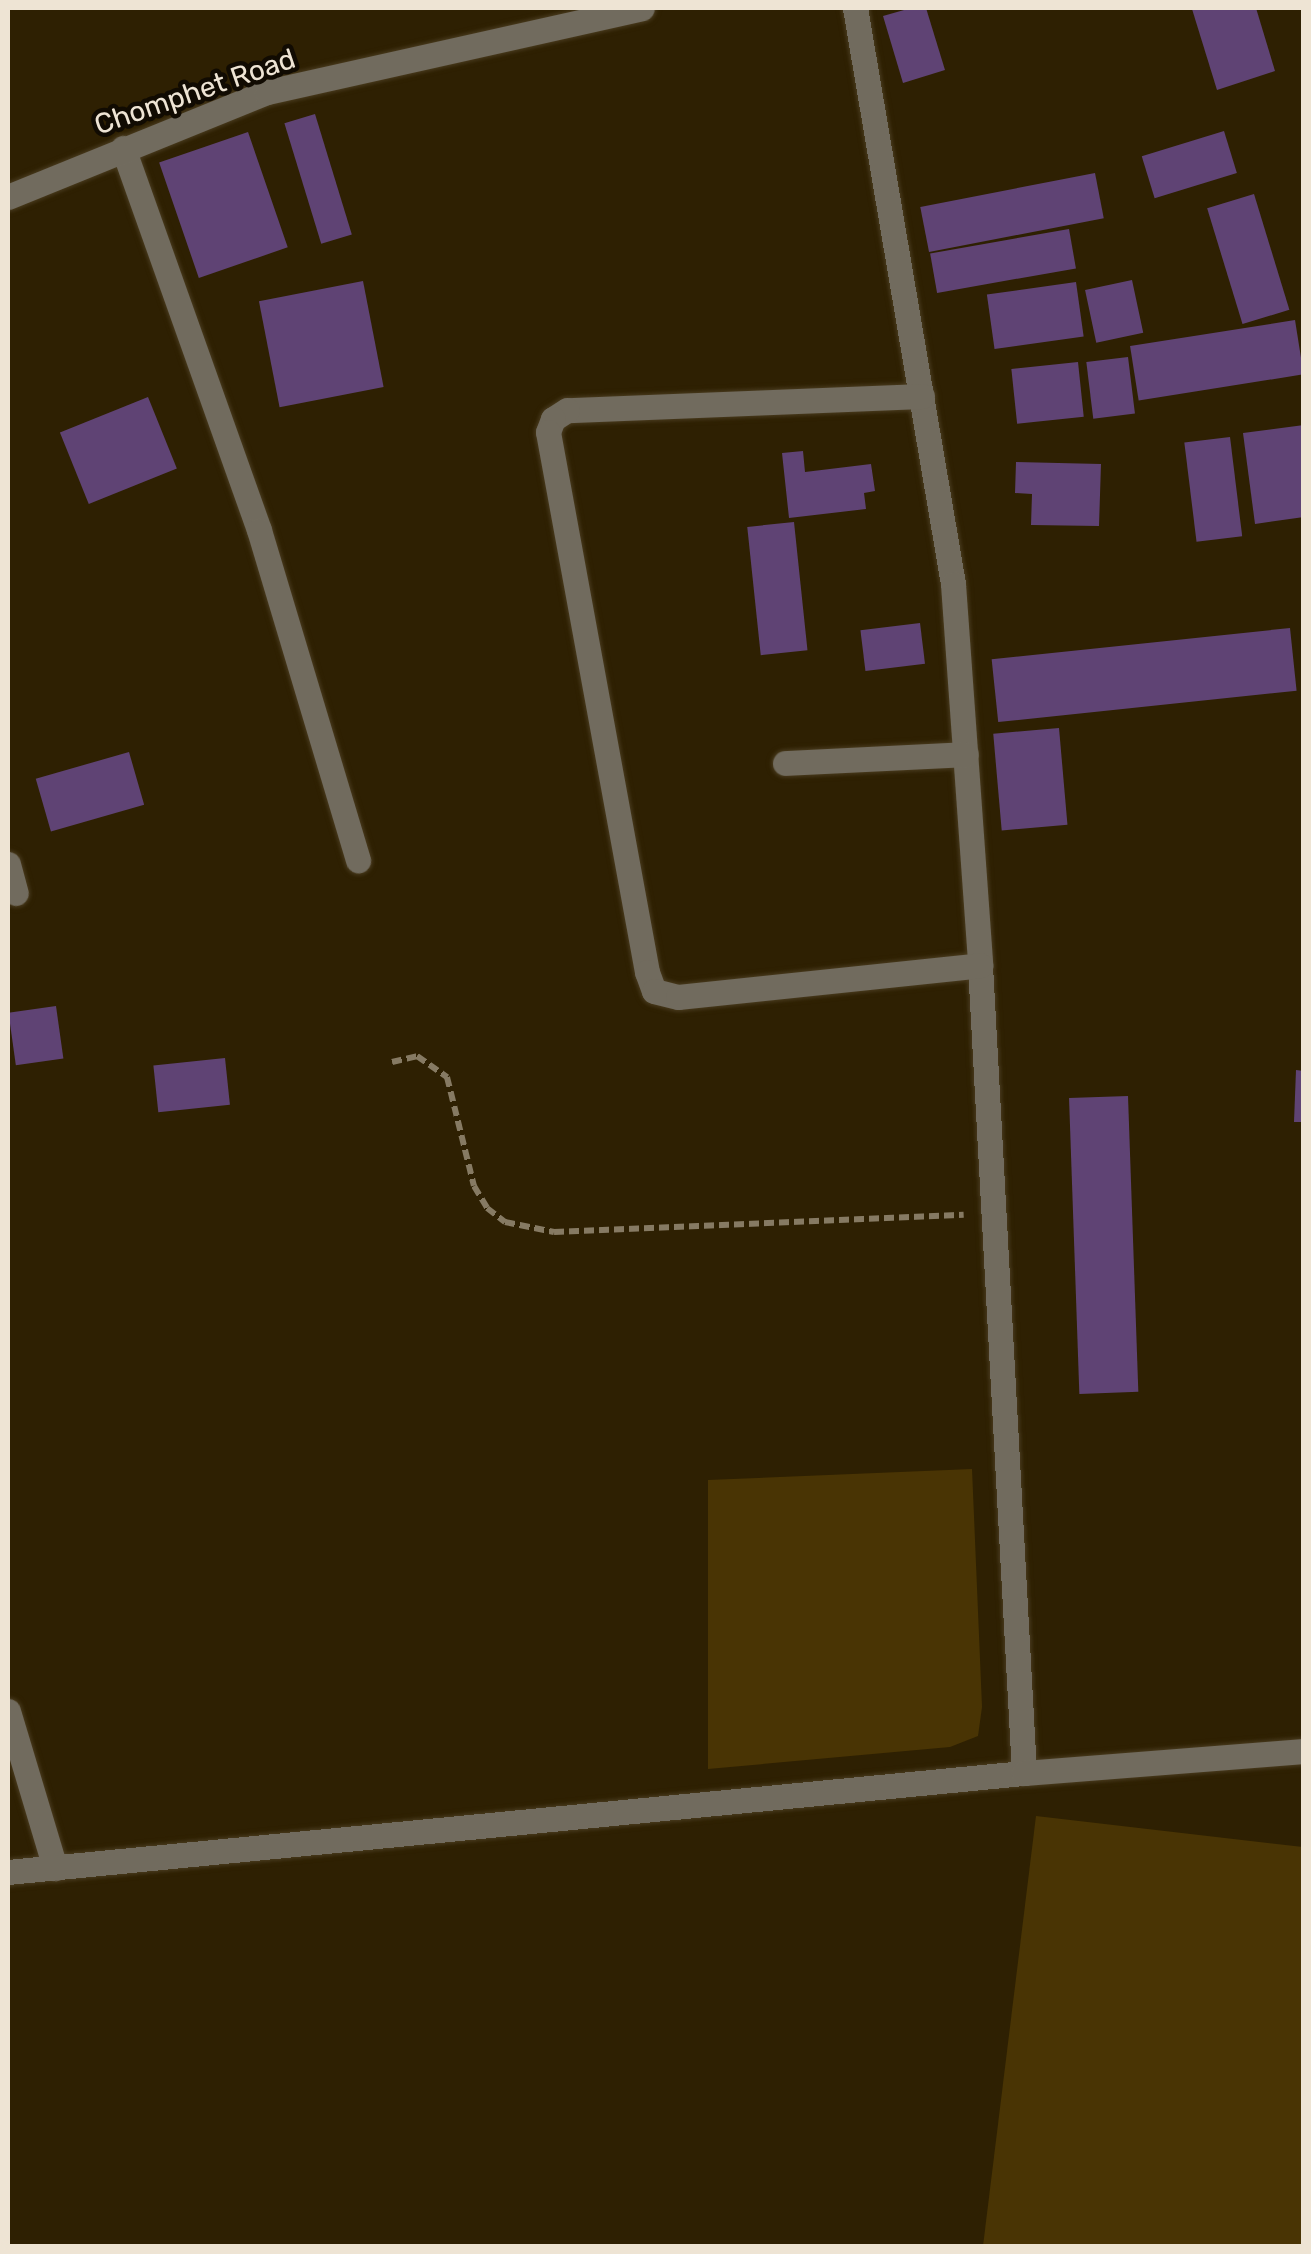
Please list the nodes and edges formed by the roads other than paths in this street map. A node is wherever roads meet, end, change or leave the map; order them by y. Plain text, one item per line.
1 (642, 8) edge
2 (854, 8) edge
3 (123, 148) junction
4 (8, 197) edge
5 (922, 396) junction
6 (966, 754) junction
7 (785, 763) dead end
8 (358, 860) dead end
9 (8, 864) edge
10 (16, 893) dead end
11 (980, 965) junction
12 (8, 1711) edge
13 (1304, 1751) edge
14 (1024, 1773) junction
15 (55, 1868) junction
16 (8, 1872) edge

1 - 3 street, Chomphet Road
2 - 5 street
3 - 4 street, Chomphet Road
3 - 8 street
5 - 6 street
5 - 11 street
6 - 7 street
6 - 11 street
9 - 10 street
11 - 14 street
12 - 15 street
13 - 14 street
14 - 15 street
15 - 16 street

